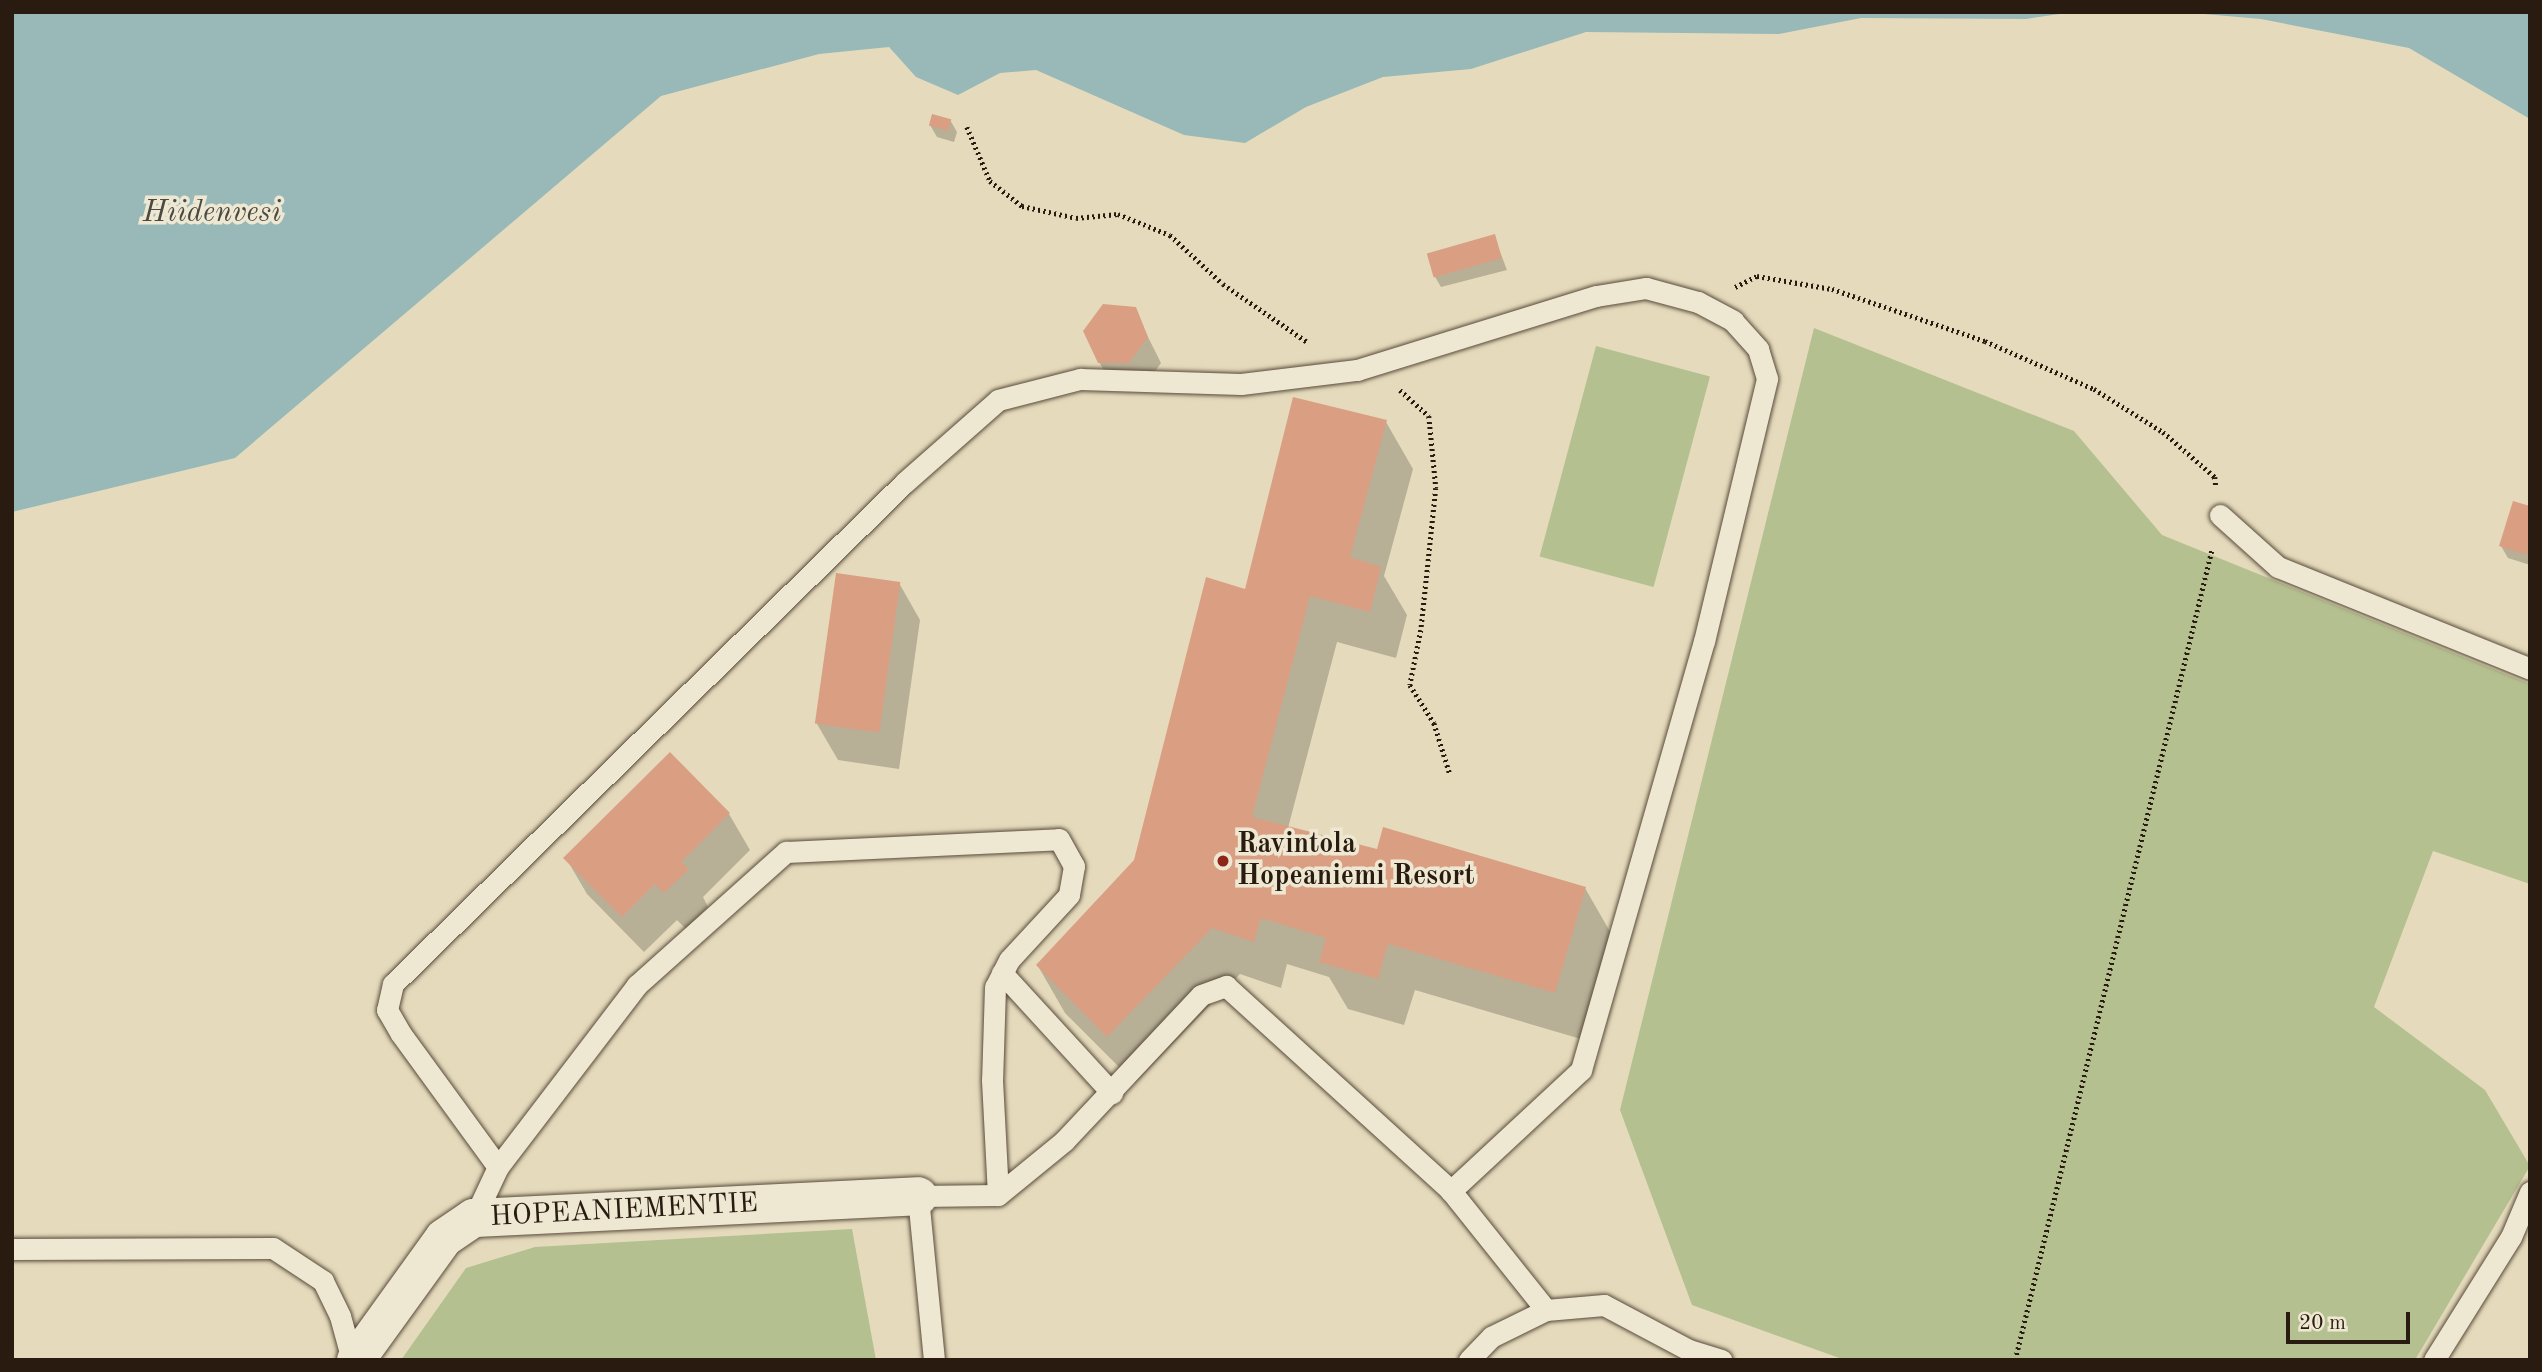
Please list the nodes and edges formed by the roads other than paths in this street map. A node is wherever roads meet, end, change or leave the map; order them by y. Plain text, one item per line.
1 (2221, 515) road end
2 (2530, 669) edge
3 (1002, 973) junction
4 (1112, 1093) junction
5 (498, 1167) junction
6 (1451, 1191) junction
7 (2530, 1192) edge
8 (998, 1195) junction
9 (918, 1196) junction
10 (474, 1218) junction
11 (12, 1249) edge
12 (1546, 1310) junction
13 (354, 1360) edge
14 (934, 1360) edge
15 (1469, 1360) edge
16 (1722, 1360) edge
17 (2434, 1360) edge

1 - 2 lane
3 - 4 lane
3 - 5 lane
3 - 8 lane
4 - 6 lane
4 - 8 lane
5 - 6 lane
5 - 10 lane
6 - 12 lane
7 - 17 lane
8 - 9 lane
9 - 10 street, HOPEANIEMENTIE
9 - 14 lane
10 - 13 street, HOPEANIEMENTIE
11 - 13 lane
12 - 15 lane
12 - 16 lane

